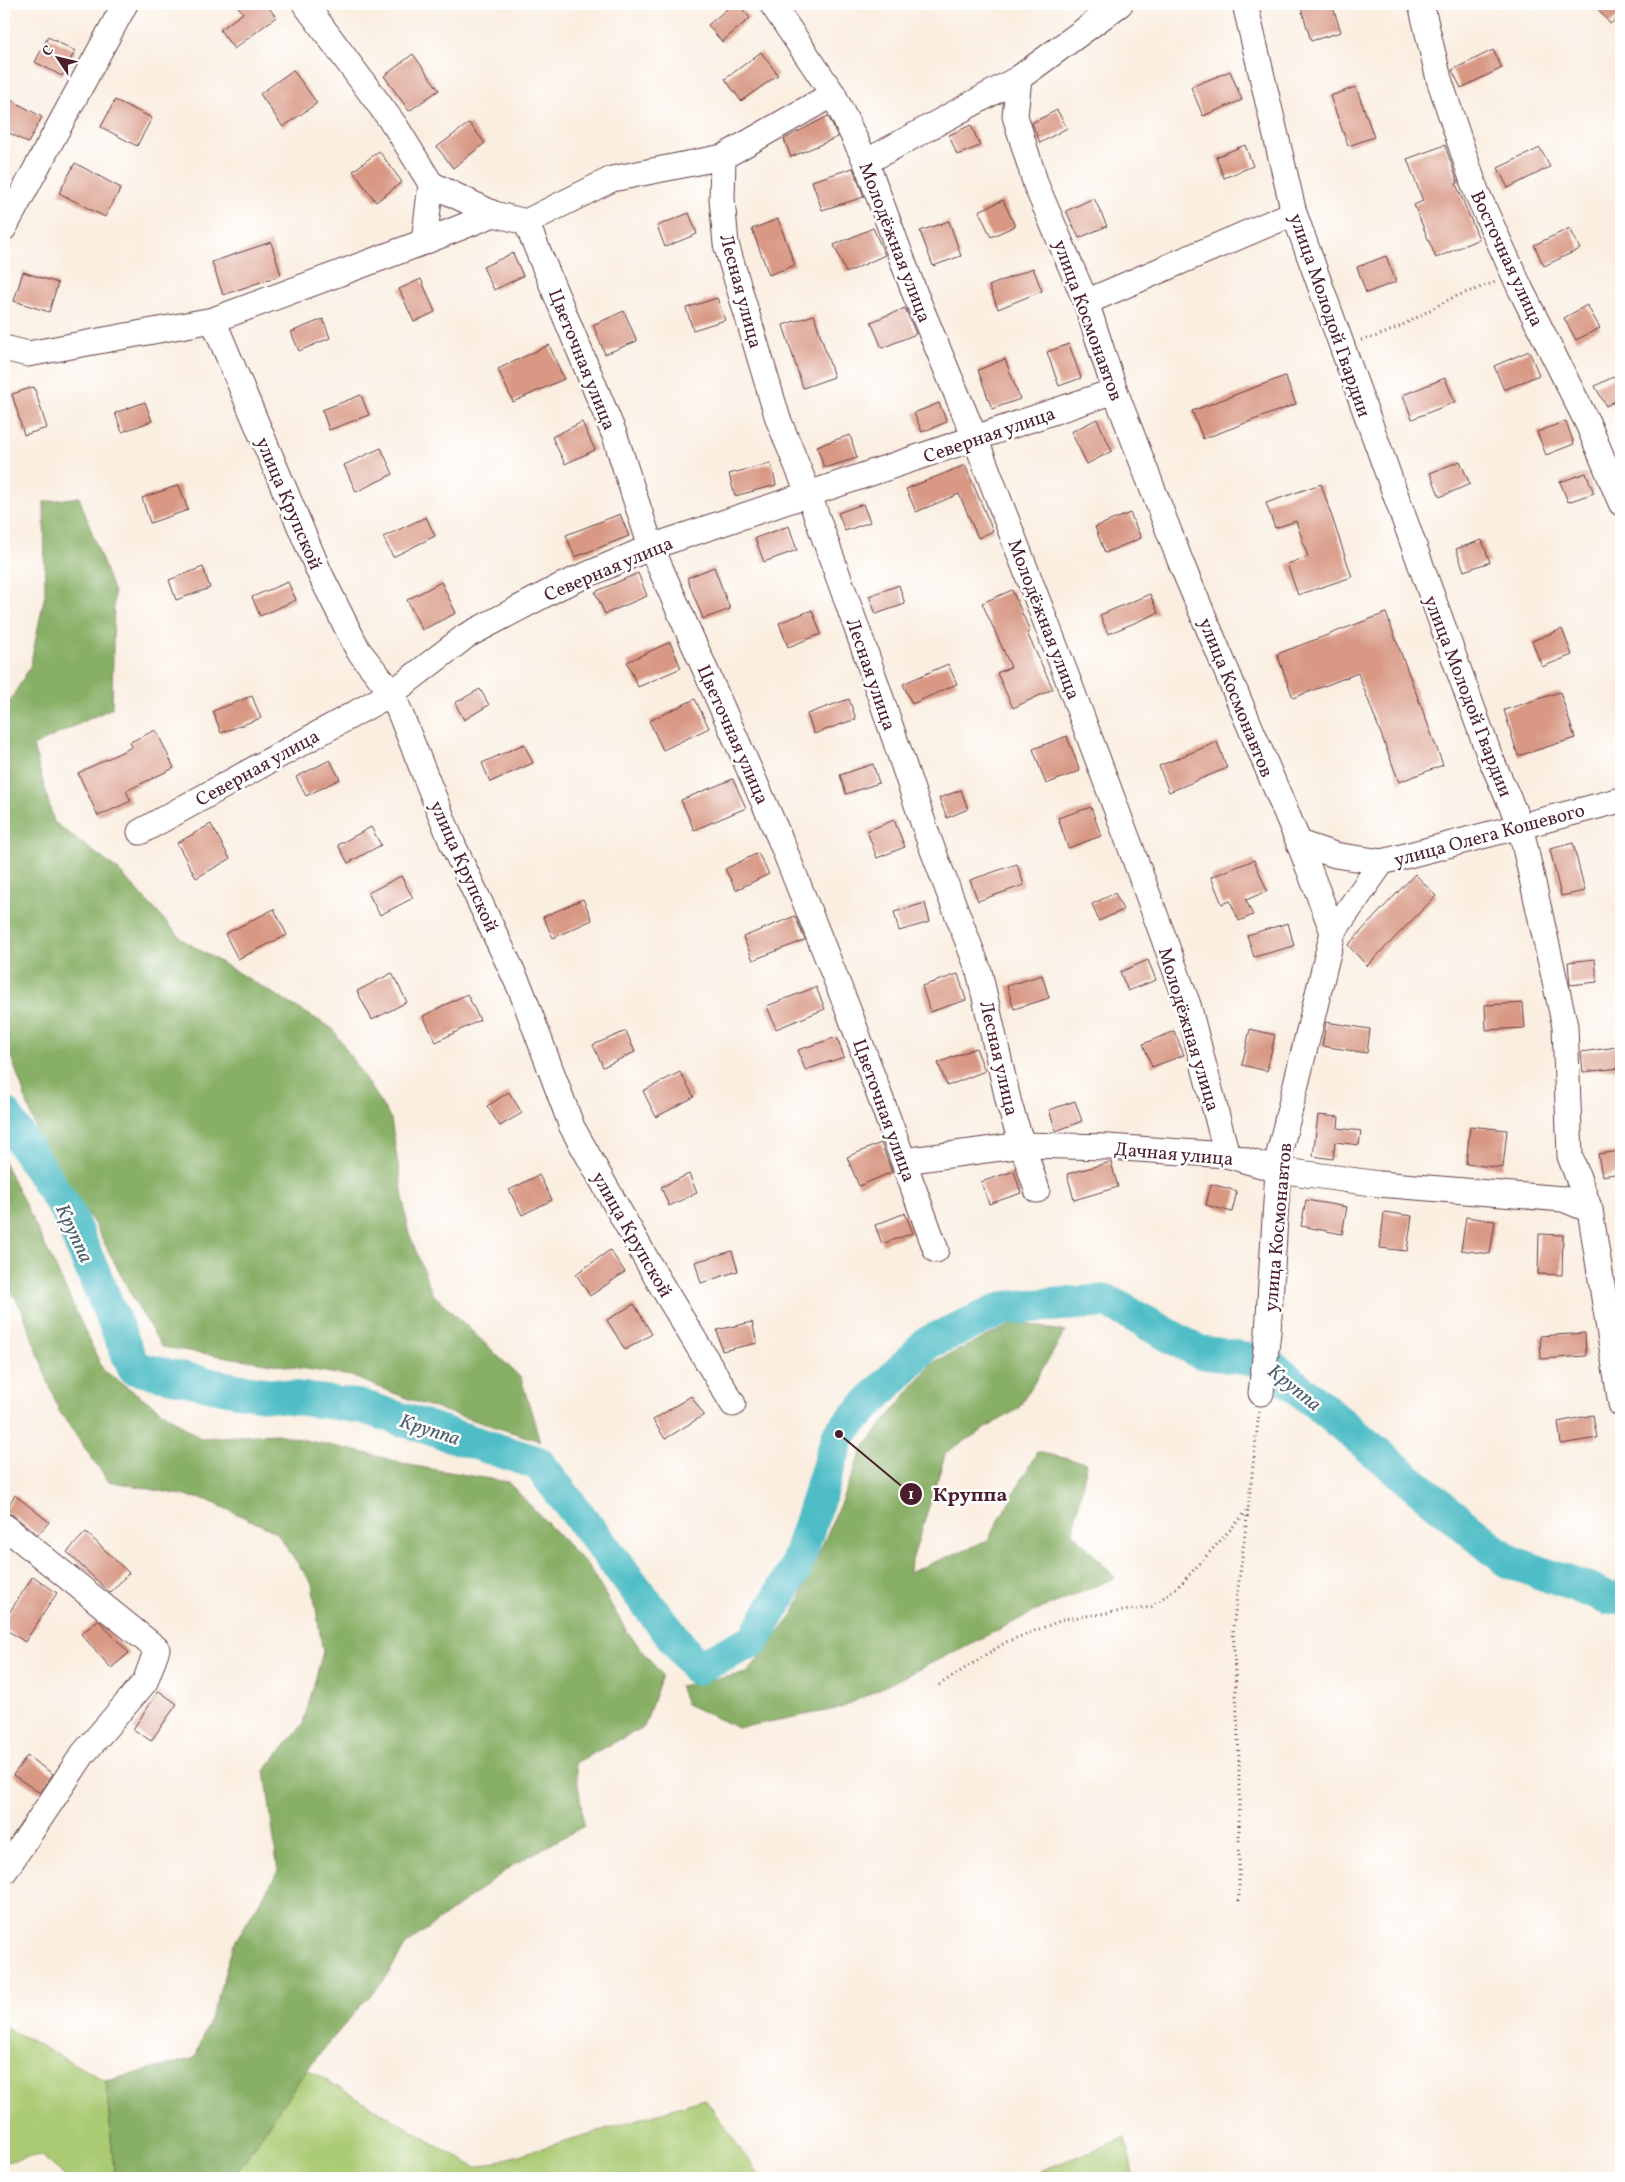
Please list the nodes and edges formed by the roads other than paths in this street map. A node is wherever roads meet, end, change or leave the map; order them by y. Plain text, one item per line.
1 (125, 4) edge
2 (305, 4) edge
3 (772, 4) edge
4 (1120, 4) edge
5 (1244, 4) edge
6 (1421, 4) edge
7 (1019, 78) junction
8 (833, 94) junction
9 (723, 157) junction
10 (866, 162) junction
11 (431, 184) junction
12 (1294, 213) junction
13 (494, 214) junction
14 (526, 222) junction
15 (4, 228) edge
16 (424, 242) junction
17 (1086, 302) junction
18 (213, 320) junction
19 (4, 348) edge
20 (1115, 391) junction
21 (975, 438) junction
22 (809, 496) junction
23 (1621, 503) edge
24 (651, 547) junction
25 (392, 693) junction
26 (1621, 800) edge
27 (1520, 824) junction
28 (140, 832) dead end
29 (1298, 843) junction
30 (1382, 862) junction
31 (1333, 932) junction
32 (1022, 1145) junction
33 (1226, 1155) junction
34 (1570, 1156) junction
35 (904, 1162) junction
36 (1278, 1170) junction
37 (1037, 1190) dead end
38 (1539, 1198) junction
39 (1590, 1210) junction
40 (936, 1250) dead end
41 (1261, 1392) road end
42 (733, 1404) dead end
43 (1621, 1404) edge
44 (4, 1526) edge
45 (4, 1872) edge

1 - 15 street
2 - 11 street
3 - 8 street, Молодёжная улица
4 - 7 street
5 - 12 street, улица Молодой Гвардии
6 - 23 street, Восточная улица
7 - 10 street
7 - 17 street, улица Космонавтов
8 - 9 street
8 - 10 street, Молодёжная улица
9 - 14 street
9 - 22 street, Лесная улица
10 - 21 street, Молодёжная улица
11 - 13 street
11 - 16 street
12 - 17 street
12 - 27 street, улица Молодой Гвардии
13 - 14 street
13 - 16 street
14 - 24 street, Цветочная улица
16 - 18 street
17 - 20 street, улица Космонавтов
18 - 19 street
18 - 25 street, улица Крупской
20 - 21 street, Северная улица
20 - 29 street, улица Космонавтов
21 - 22 street, Северная улица
21 - 33 street, Молодёжная улица
22 - 24 street, Северная улица
22 - 32 street, Лесная улица
24 - 25 street, Северная улица
24 - 35 street, Цветочная улица
25 - 28 street, Северная улица
25 - 42 street, улица Крупской
26 - 27 street, улица Олега Кошевого
27 - 30 street, улица Олега Кошевого
27 - 34 street, улица Молодой Гвардии
29 - 30 street, улица Олега Кошевого
29 - 31 street, улица Космонавтов
30 - 31 street
31 - 36 street, улица Космонавтов
32 - 33 street, Дачная улица
32 - 35 street, Дачная улица
32 - 37 street, Лесная улица
33 - 36 street, Дачная улица
34 - 38 street
34 - 39 street, улица Молодой Гвардии
35 - 40 street, Цветочная улица
36 - 38 street, Дачная улица
36 - 41 street, улица Космонавтов
38 - 39 street, Дачная улица
39 - 43 street, улица Молодой Гвардии
44 - 45 street

